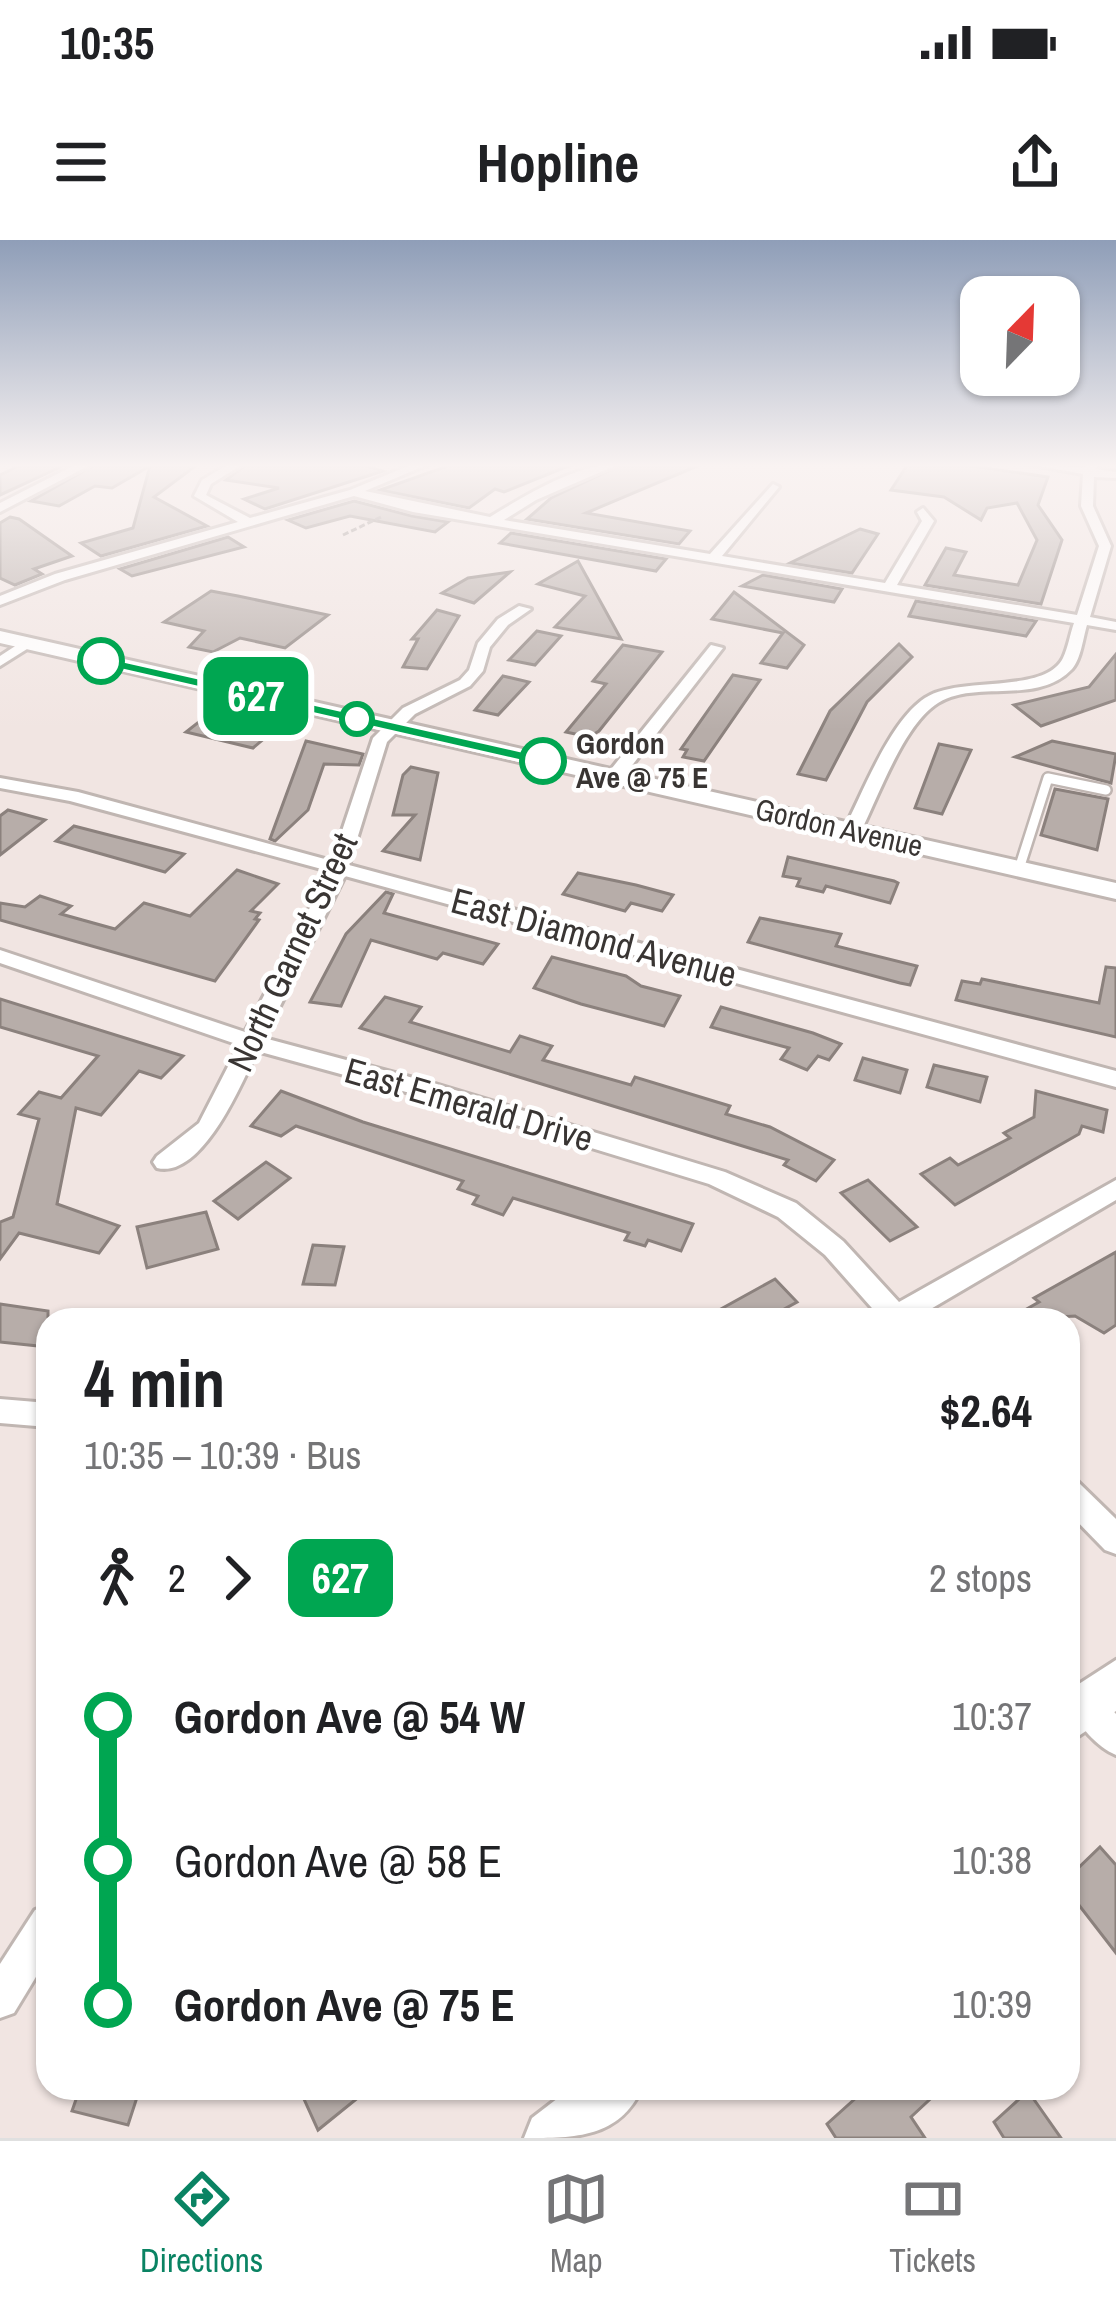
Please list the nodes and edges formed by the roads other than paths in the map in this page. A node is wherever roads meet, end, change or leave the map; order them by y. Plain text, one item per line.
1 (145, 553) edge
2 (677, 553) edge
3 (719, 553) edge
4 (910, 553) edge
5 (1103, 553) edge
6 (714, 559) junction
7 (889, 588) junction
8 (0, 601) edge
9 (524, 609) dead end
10 (1080, 620) junction
11 (1116, 626) edge
12 (0, 637) edge
13 (28, 644) junction
14 (716, 648) dead end
15 (0, 662) edge
16 (393, 727) junction
17 (614, 777) junction
18 (0, 783) edge
19 (1106, 790) dead end
20 (852, 831) junction
21 (339, 869) junction
22 (1019, 869) junction
23 (1116, 891) edge
24 (0, 956) edge
25 (251, 1042) junction
26 (1116, 1079) edge
27 (165, 1162) dead end
28 (1116, 1189) edge
29 (886, 1308) edge
30 (914, 1308) edge
31 (0, 1411) edge
32 (36, 1414) edge
33 (1080, 1504) edge
34 (1116, 1540) edge
35 (36, 1942) edge
36 (0, 2000) edge
37 (600, 2100) edge
38 (552, 2138) edge

1 - 8 street
2 - 6 street
3 - 6 street
4 - 7 street
5 - 10 street
6 - 7 street
7 - 10 street
9 - 16 street
10 - 11 street
10 - 20 street
12 - 13 main road, Gordon Avenue
13 - 15 street
13 - 16 main road, Gordon Avenue
14 - 17 street
16 - 17 main road, Gordon Avenue
16 - 21 street, North Garnet Street
17 - 20 main road, Gordon Avenue
18 - 21 street, East Diamond Avenue
19 - 22 lane
20 - 22 main road, Gordon Avenue
21 - 25 street, North Garnet Street
21 - 26 street, East Diamond Avenue
22 - 23 main road, Gordon Avenue
24 - 25 street, East Emerald Drive
25 - 27 street, North Garnet Street
25 - 29 street, East Emerald Drive
28 - 30 street
31 - 32 street
33 - 34 street
35 - 36 street
37 - 38 street

